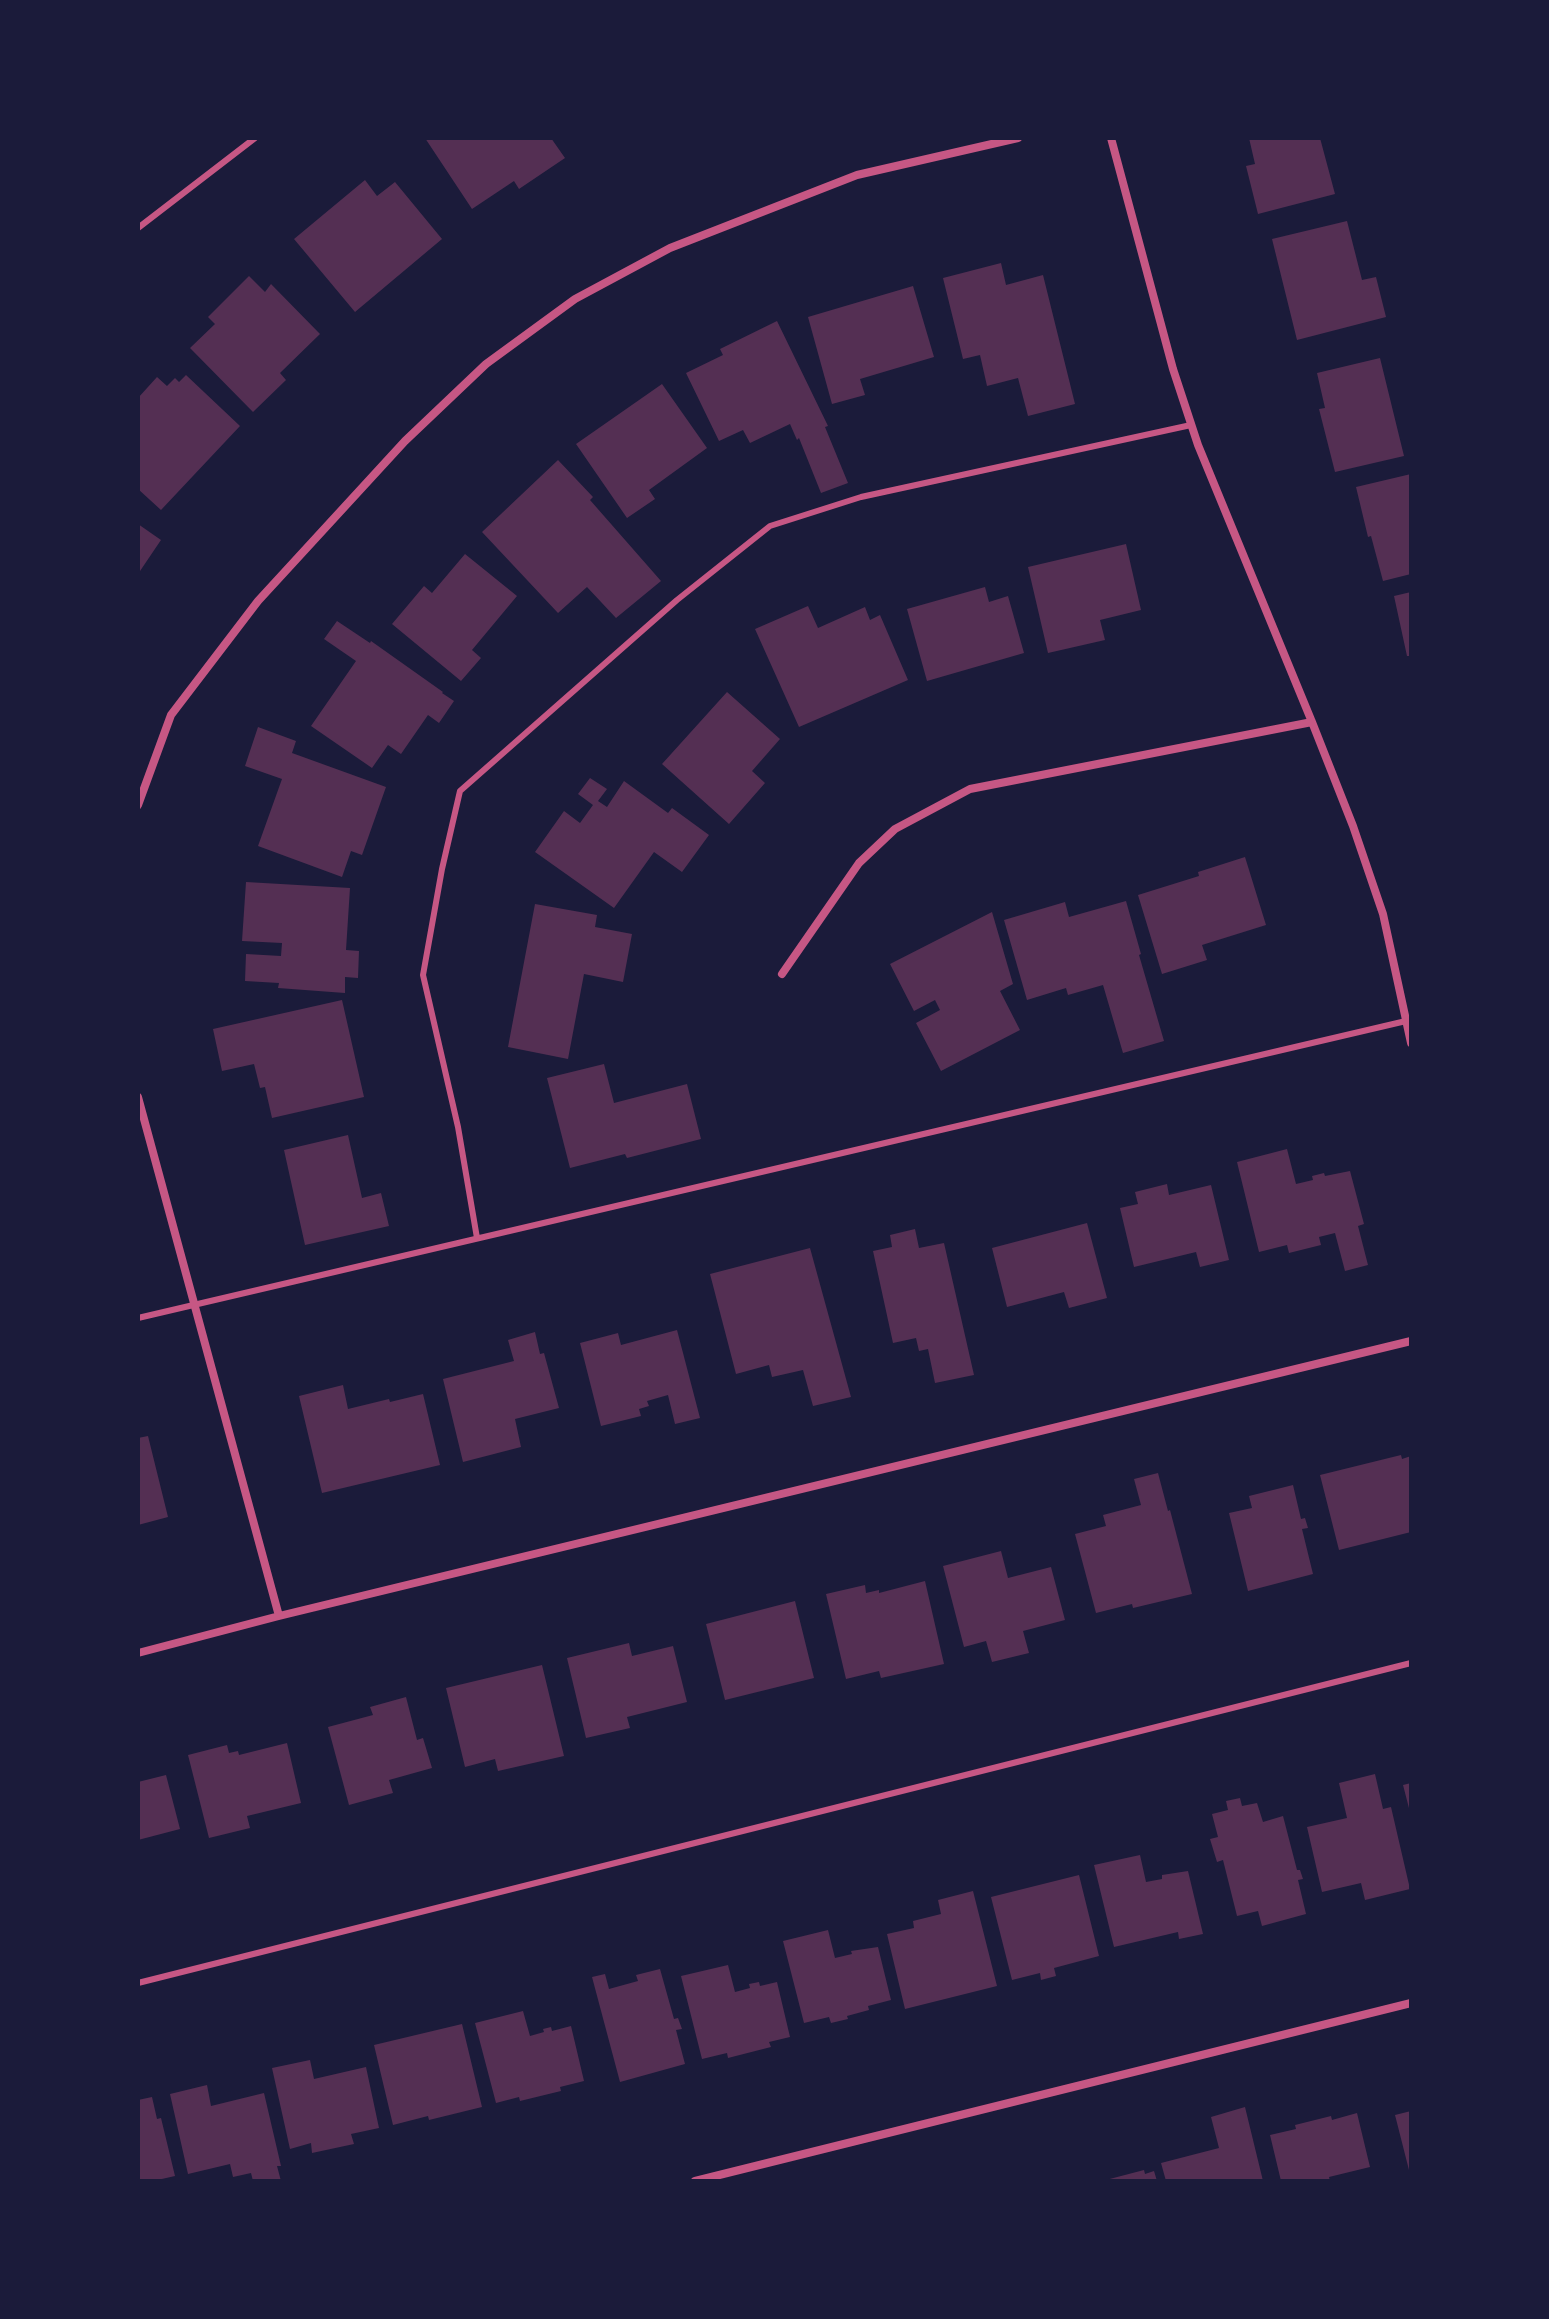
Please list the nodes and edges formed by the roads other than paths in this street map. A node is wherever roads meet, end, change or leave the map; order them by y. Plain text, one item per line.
1 (255, 138) edge
2 (1018, 138) edge
3 (1111, 138) edge
4 (138, 228) edge
5 (1191, 425) junction
6 (1312, 722) junction
7 (138, 805) edge
8 (782, 974) dead end
9 (1408, 1020) edge
10 (1411, 1043) edge
11 (138, 1097) edge
12 (477, 1238) junction
13 (195, 1305) junction
14 (138, 1318) edge
15 (1411, 1341) edge
16 (279, 1616) junction
17 (138, 1653) edge
18 (1411, 1663) edge
19 (138, 1983) edge
20 (1411, 2003) edge
21 (695, 2181) edge

1 - 4 lane
2 - 7 street
3 - 5 street
5 - 6 street
5 - 12 lane
6 - 8 street
6 - 9 street
9 - 10 street
9 - 12 lane
11 - 13 street
12 - 13 lane
13 - 14 lane
13 - 16 street
15 - 16 street
16 - 17 street
18 - 19 lane
20 - 21 street

